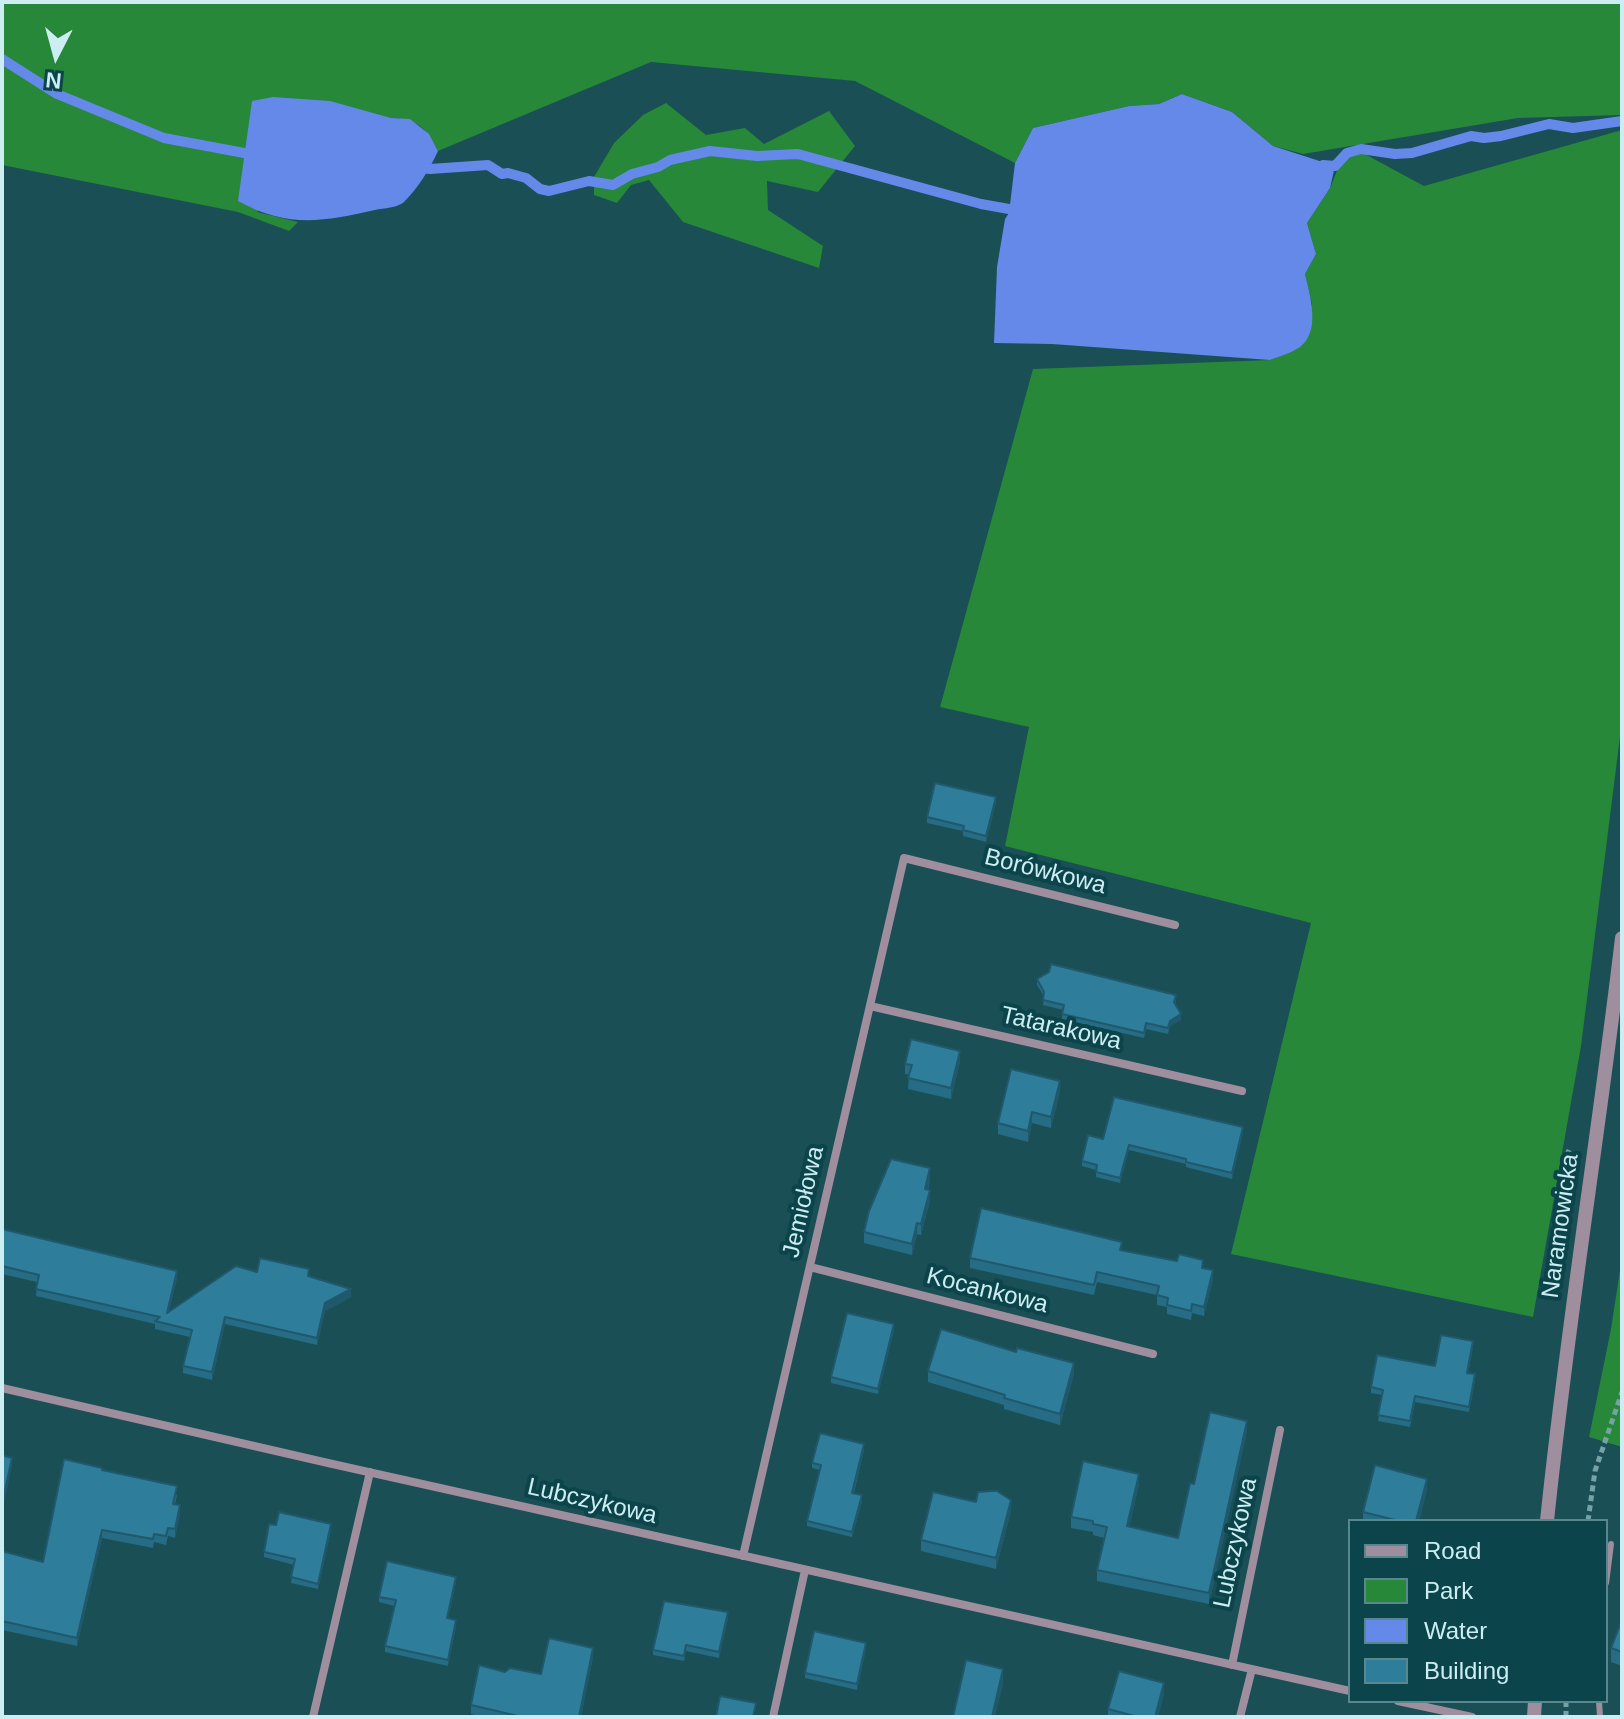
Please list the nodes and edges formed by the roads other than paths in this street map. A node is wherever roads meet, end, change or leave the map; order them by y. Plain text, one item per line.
1 (904, 858) joint
2 (1175, 925) dead end
3 (1622, 938) edge
4 (870, 1006) junction
5 (1242, 1091) dead end
6 (810, 1267) junction
7 (1153, 1354) dead end
8 (2, 1388) edge
9 (1280, 1430) dead end
10 (370, 1472) junction
11 (1547, 1519) edge
12 (1611, 1544) dead end
13 (743, 1556) junction
14 (1608, 1567) edge
15 (805, 1570) junction
16 (1232, 1665) junction
17 (1252, 1669) junction
18 (1348, 1691) edge
19 (1407, 1703) edge
20 (313, 1717) edge
21 (773, 1717) edge
22 (1240, 1717) edge
23 (1472, 1717) edge

1 - 2 street, Borówkowa
1 - 4 street, Jemiołowa
3 - 11 street, Naramowicka
4 - 5 street, Tatarakowa
4 - 6 street, Jemiołowa
6 - 7 street, Kocankowa
6 - 13 street, Jemiołowa
8 - 10 street, Lubczykowa
9 - 16 street, Lubczykowa
10 - 13 street, Lubczykowa
10 - 20 street
12 - 14 lane
13 - 15 street, Lubczykowa
15 - 16 street, Lubczykowa
15 - 21 street
16 - 17 street, Lubczykowa
17 - 18 street, Lubczykowa
17 - 22 street
19 - 23 street

